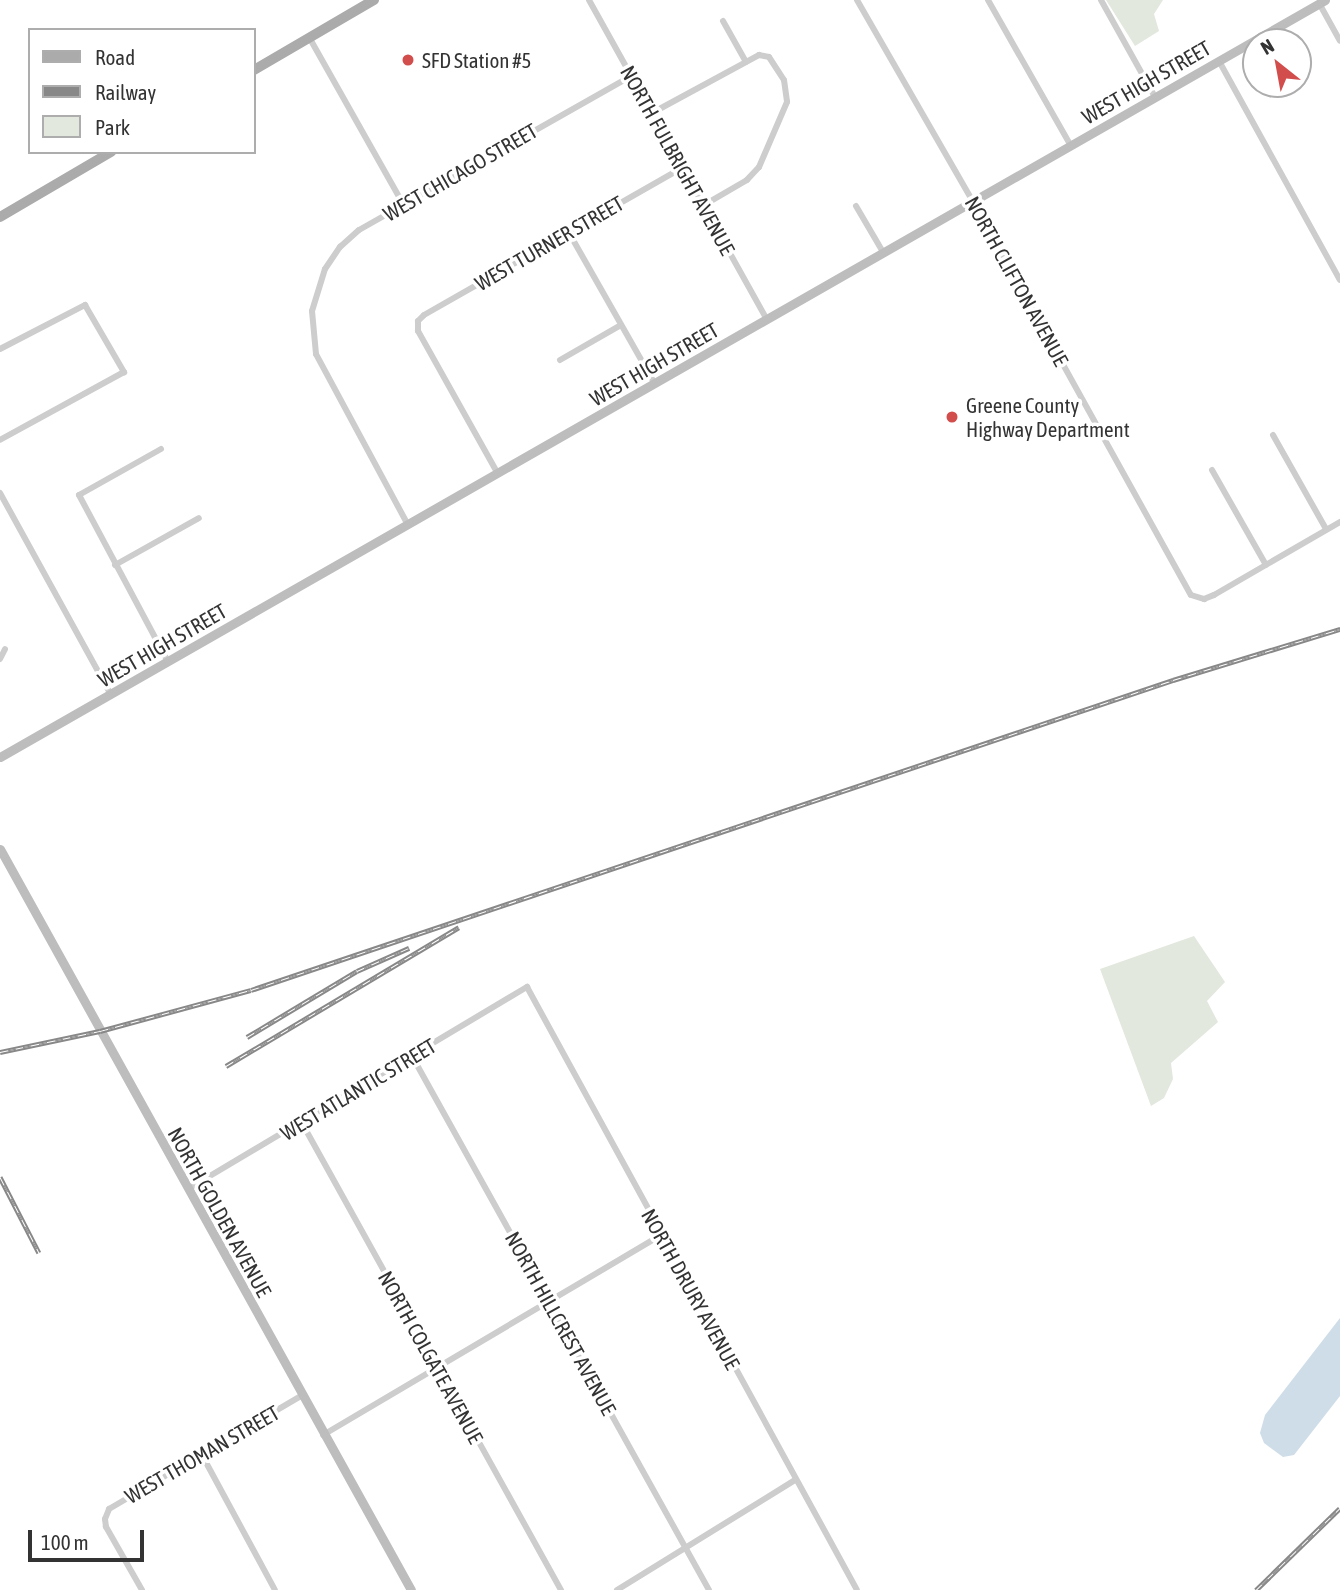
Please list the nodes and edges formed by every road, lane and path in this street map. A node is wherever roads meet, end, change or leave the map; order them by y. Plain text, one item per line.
1 (374, 0) edge
2 (589, 0) edge
3 (857, 0) edge
4 (988, 0) edge
5 (1101, 0) edge
6 (1322, 2) edge
7 (723, 22) dead end
8 (309, 37) junction
9 (1340, 41) edge
10 (1219, 61) junction
11 (746, 62) junction
12 (256, 69) edge
13 (631, 76) junction
14 (1155, 97) junction
15 (652, 113) junction
16 (1071, 146) junction
17 (108, 154) edge
18 (683, 167) junction
19 (973, 202) junction
20 (403, 204) junction
21 (704, 205) junction
22 (856, 205) dead end
23 (0, 217) edge
24 (568, 231) junction
25 (883, 253) junction
26 (1340, 280) edge
27 (767, 320) junction
28 (621, 326) junction
29 (0, 349) edge
30 (559, 360) dead end
31 (654, 384) junction
32 (1273, 435) dead end
33 (0, 440) edge
34 (161, 449) dead end
35 (1212, 470) dead end
36 (498, 474) junction
37 (0, 493) edge
38 (199, 518) dead end
39 (1340, 522) edge
40 (408, 525) junction
41 (1326, 530) junction
42 (115, 565) junction
43 (1266, 565) junction
44 (5, 649) dead end
45 (0, 659) edge
46 (168, 662) junction
47 (111, 695) junction
48 (0, 757) edge
49 (0, 849) edge
50 (527, 988) joint
51 (412, 1056) junction
52 (302, 1123) junction
53 (188, 1189) junction
54 (662, 1235) junction
55 (549, 1302) junction
56 (438, 1368) junction
57 (301, 1396) junction
58 (323, 1434) junction
59 (202, 1455) junction
60 (795, 1480) junction
61 (686, 1549) junction
62 (142, 1590) edge
63 (275, 1590) edge
64 (411, 1590) edge
65 (561, 1590) edge
66 (617, 1590) edge
67 (709, 1590) edge
68 (857, 1590) edge

1 - 8 main road
2 - 13 street, NORTH FULBRIGHT AVENUE
3 - 19 street, NORTH CLIFTON AVENUE
4 - 16 street
5 - 14 street
6 - 9 street
6 - 10 street, WEST HIGH STREET
7 - 11 street
8 - 12 main road
8 - 20 street
10 - 14 street, WEST HIGH STREET
10 - 26 street
11 - 15 street
11 - 21 street
13 - 15 street, NORTH FULBRIGHT AVENUE
13 - 20 street, WEST CHICAGO STREET
14 - 16 street, WEST HIGH STREET
15 - 18 street, NORTH FULBRIGHT AVENUE
16 - 19 street, WEST HIGH STREET
17 - 23 main road
18 - 21 street, NORTH FULBRIGHT AVENUE
18 - 24 street, WEST TURNER STREET
19 - 25 street, WEST HIGH STREET
19 - 43 street, NORTH CLIFTON AVENUE
20 - 40 street, WEST CHICAGO STREET
21 - 27 street, NORTH FULBRIGHT AVENUE
22 - 25 street
24 - 28 street
24 - 36 street, WEST TURNER STREET
25 - 27 street, WEST HIGH STREET
27 - 31 street, WEST HIGH STREET
28 - 30 street
28 - 31 street
29 - 33 street
31 - 36 street, WEST HIGH STREET
32 - 41 street
34 - 42 street
35 - 43 street
36 - 40 street, WEST HIGH STREET
37 - 47 street
38 - 42 street
39 - 41 street
40 - 46 street, WEST HIGH STREET
41 - 43 street
42 - 46 street
44 - 45 street
46 - 47 street, WEST HIGH STREET
47 - 48 street, WEST HIGH STREET
49 - 53 street, NORTH GOLDEN AVENUE
50 - 51 street, WEST ATLANTIC STREET
50 - 54 street, NORTH DRURY AVENUE
51 - 52 street, WEST ATLANTIC STREET
51 - 55 street, NORTH HILLCREST AVENUE
52 - 53 street, WEST ATLANTIC STREET
52 - 56 street, NORTH COLGATE AVENUE
53 - 57 street, NORTH GOLDEN AVENUE
54 - 55 street
54 - 60 street, NORTH DRURY AVENUE
55 - 56 street
55 - 61 street, NORTH HILLCREST AVENUE
56 - 58 street
56 - 65 street, NORTH COLGATE AVENUE
57 - 58 street, NORTH GOLDEN AVENUE
57 - 59 street, WEST THOMAN STREET
58 - 64 street, NORTH GOLDEN AVENUE
59 - 62 street, WEST THOMAN STREET
59 - 63 street
60 - 61 street
60 - 68 street, NORTH DRURY AVENUE
61 - 66 street
61 - 67 street, NORTH HILLCREST AVENUE

